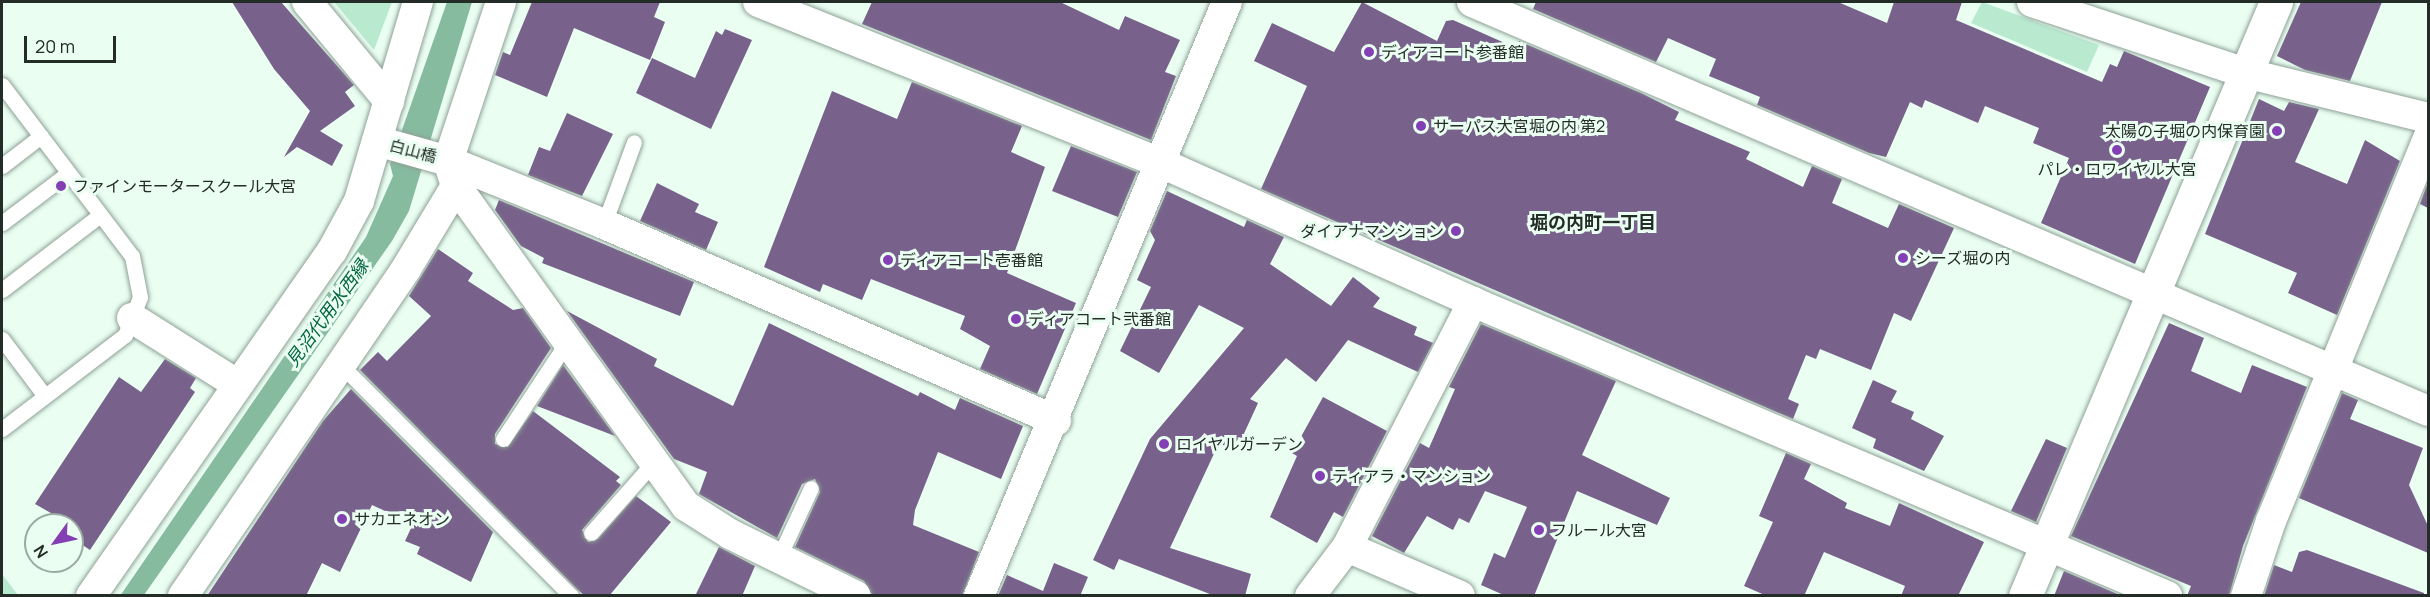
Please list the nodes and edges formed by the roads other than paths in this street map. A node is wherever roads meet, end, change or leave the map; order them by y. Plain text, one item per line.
1 (307, 2) edge
2 (418, 2) edge
3 (501, 2) edge
4 (758, 2) edge
5 (1227, 2) edge
6 (1472, 2) edge
7 (2032, 2) edge
8 (2276, 2) edge
9 (2245, 73) junction
10 (4, 94) edge
11 (389, 101) junction
12 (2428, 118) edge
13 (40, 136) junction
14 (2428, 138) edge
15 (377, 141) junction
16 (634, 142) dead end
17 (1161, 164) junction
18 (2, 166) edge
19 (68, 173) junction
20 (452, 173) junction
21 (100, 215) junction
22 (2, 224) edge
23 (604, 224) junction
24 (2, 290) edge
25 (2155, 290) junction
26 (1473, 302) junction
27 (132, 318) junction
28 (2, 339) edge
29 (569, 339) junction
30 (2332, 370) junction
31 (351, 375) dead end
32 (237, 384) junction
33 (45, 396) junction
34 (2428, 411) edge
35 (1056, 421) junction
36 (2, 429) edge
37 (503, 439) dead end
38 (653, 463) junction
39 (811, 488) dead end
40 (591, 533) dead end
41 (2046, 544) junction
42 (1347, 547) junction
43 (778, 559) junction
44 (91, 596) edge
45 (183, 596) edge
46 (571, 596) edge
47 (856, 596) edge
48 (979, 596) edge
49 (1310, 596) edge
50 (1460, 596) edge
51 (2025, 596) edge
52 (2167, 596) edge
53 (2246, 596) edge

1 - 11 street
2 - 11 street
3 - 20 street
4 - 17 street
5 - 17 street
6 - 25 street
7 - 9 street
8 - 9 street
9 - 12 street
9 - 25 street
10 - 13 lane
11 - 15 street
13 - 18 lane
13 - 19 lane
14 - 30 street
15 - 20 street, 白山橋
15 - 32 street
16 - 23 lane
17 - 26 street
17 - 35 street
19 - 21 lane
19 - 22 lane
20 - 23 street, 白山橋
20 - 29 street
20 - 45 street
21 - 24 lane
21 - 27 lane
23 - 35 street, 白山橋
25 - 30 street
25 - 41 street
26 - 41 street
26 - 42 street
27 - 32 street
27 - 33 lane
28 - 33 lane
29 - 37 lane
29 - 38 street
30 - 34 street
30 - 53 street
31 - 46 lane
32 - 44 street
33 - 36 lane
35 - 48 street
38 - 40 lane
38 - 43 street
39 - 43 lane
41 - 51 street
41 - 52 street
42 - 49 street
42 - 50 street
43 - 47 street

